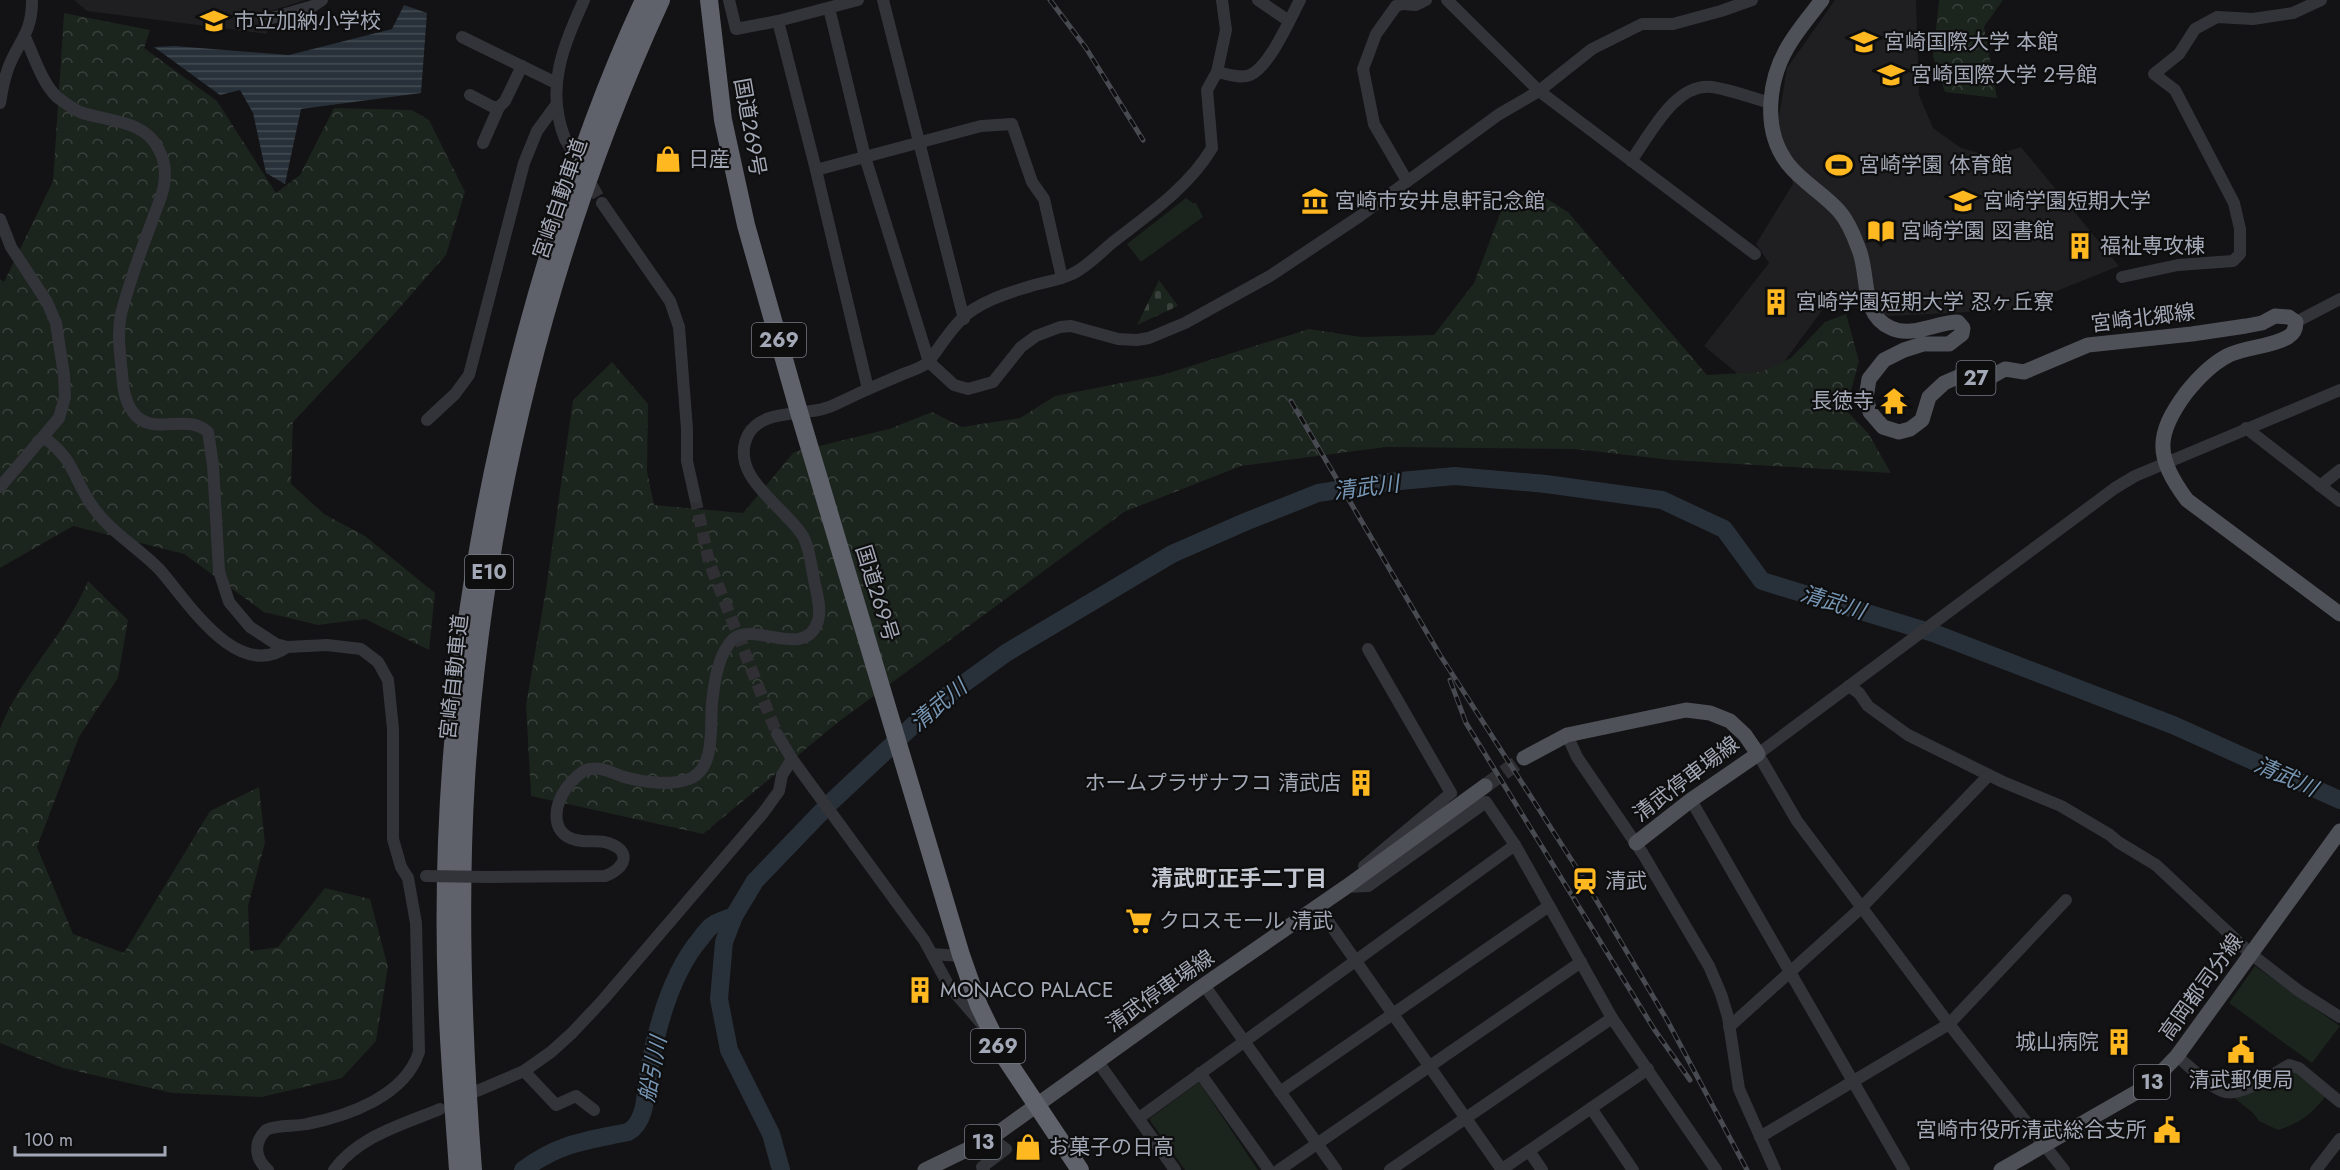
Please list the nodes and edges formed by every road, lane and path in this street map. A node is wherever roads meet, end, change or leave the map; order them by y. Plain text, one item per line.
1 (32, 0) edge
2 (322, 0) edge
3 (584, 0) edge
4 (644, 0) edge
5 (661, 0) edge
6 (709, 0) edge
7 (729, 0) edge
8 (858, 0) edge
9 (883, 0) edge
10 (1222, 0) edge
11 (1258, 0) edge
12 (1300, 0) edge
13 (1426, 0) edge
14 (1447, 0) edge
15 (1752, 0) edge
16 (1822, 0) edge
17 (2321, 0) edge
18 (1402, 2) edge
19 (829, 8) junction
20 (272, 18) dead end
21 (778, 21) junction
22 (1289, 21) junction
23 (25, 37) junction
24 (462, 37) dead end
25 (522, 66) junction
26 (1217, 72) junction
27 (556, 83) junction
28 (1539, 91) junction
29 (470, 95) dead end
30 (0, 103) edge
31 (1771, 104) junction
32 (556, 105) junction
33 (499, 107) junction
34 (565, 139) tunnel mouth
35 (919, 142) junction
36 (483, 144) dead end
37 (865, 157) junction
38 (1631, 161) junction
39 (816, 170) junction
40 (1407, 181) junction
41 (602, 203) tunnel mouth
42 (0, 219) edge
43 (1755, 254) dead end
44 (2122, 277) dead end
45 (1062, 278) junction
46 (2340, 299) edge
47 (964, 319) junction
48 (2296, 322) junction
49 (928, 362) junction
50 (868, 389) junction
51 (2340, 390) edge
52 (799, 412) junction
53 (427, 420) dead end
54 (2246, 428) junction
55 (43, 437) junction
56 (2166, 463) junction
57 (2340, 470) edge
58 (2320, 486) junction
59 (0, 487) edge
60 (695, 497) tunnel mouth
61 (2340, 501) edge
62 (2340, 614) edge
63 (287, 647) junction
64 (1368, 649) dead end
65 (1849, 686) junction
66 (777, 734) tunnel mouth
67 (1567, 735) junction
68 (1758, 754) junction
69 (1524, 758) tunnel mouth
70 (792, 759) junction
71 (1989, 775) junction
72 (1485, 786) tunnel mouth
73 (1691, 800) junction
74 (2340, 831) edge
75 (1636, 843) junction
76 (1515, 845) junction
77 (408, 879) junction
78 (1346, 887) junction
79 (2066, 900) dead end
80 (1549, 906) junction
81 (1318, 907) junction
82 (1861, 908) junction
83 (2255, 949) junction
84 (932, 954) junction
85 (961, 954) junction
86 (1356, 961) junction
87 (1581, 962) junction
88 (1790, 974) junction
89 (1204, 985) junction
90 (1393, 1014) junction
91 (2340, 1017) edge
92 (1612, 1018) junction
93 (1949, 1024) junction
94 (1729, 1027) junction
95 (1244, 1042) junction
96 (1002, 1053) junction
97 (2177, 1056) junction
98 (1098, 1062) junction
99 (1430, 1067) junction
100 (1648, 1069) junction
101 (524, 1071) junction
102 (1200, 1073) junction
103 (1853, 1082) junction
104 (477, 1091) dead end
105 (1280, 1092) junction
106 (2340, 1102) edge
107 (1035, 1105) junction
108 (1591, 1108) junction
109 (440, 1109) dead end
110 (594, 1110) dead end
111 (1138, 1118) junction
112 (1465, 1118) junction
113 (1760, 1137) junction
114 (991, 1138) junction
115 (2340, 1139) edge
116 (1318, 1145) junction
117 (2045, 1146) junction
118 (1529, 1151) junction
119 (980, 1169) edge
120 (268, 1170) edge
121 (334, 1170) edge
122 (458, 1170) edge
123 (473, 1170) edge
124 (925, 1170) edge
125 (1080, 1170) edge
126 (1175, 1170) edge
127 (1269, 1170) edge
128 (1279, 1170) edge
129 (1336, 1170) edge
130 (1389, 1170) edge
131 (1501, 1170) edge
132 (1542, 1170) edge
133 (1633, 1170) edge
134 (1716, 1170) edge
135 (1775, 1170) edge
136 (1904, 1170) edge
137 (2001, 1170) edge
138 (2064, 1170) edge
139 (2316, 1170) edge

1 - 23 street
2 - 20 street
3 - 27 street
4 - 122 highway, 宮崎自動車道 / E10
5 - 123 highway, 宮崎自動車道 / E10
6 - 52 highway, 国道269号 / 269
7 - 21 street
8 - 19 street
9 - 35 street
10 - 26 street
11 - 22 street
12 - 22 street
13 - 18 street
14 - 28 street
15 - 28 street
16 - 31 main road, 宮崎北郷線 / 27
17 - 44 street
18 - 40 street
19 - 21 street
19 - 37 street
21 - 39 street
22 - 26 street
23 - 30 street
23 - 63 street
24 - 25 street
25 - 27 street
25 - 33 street
26 - 45 street
27 - 32 street
28 - 38 street
28 - 40 street
29 - 33 street
31 - 38 street
31 - 48 main road, 宮崎北郷線 / 27
32 - 34 street
32 - 53 street
33 - 36 street
35 - 37 street
35 - 45 street
35 - 47 street
37 - 39 street
37 - 49 street
38 - 43 street
39 - 50 street
40 - 49 street
41 - 60 street
42 - 55 street
45 - 47 street
46 - 48 street
47 - 49 street
48 - 56 main road
49 - 50 street
50 - 52 street
51 - 54 street
52 - 77 street, bridge
52 - 85 highway, 国道269号 / 269
54 - 56 street
54 - 58 street
55 - 59 street
55 - 63 street
56 - 62 main road
56 - 65 street
57 - 58 street
58 - 61 street
63 - 77 street
64 - 78 street
65 - 68 street
65 - 71 street
66 - 70 street
67 - 68 main road, 清武停車場線
67 - 69 main road, 清武停車場線
67 - 75 street
68 - 73 main road, 清武停車場線
68 - 82 street
70 - 84 street
70 - 101 street
71 - 82 street
71 - 83 street
72 - 78 main road, 清武停車場線
73 - 75 main road, 清武停車場線
73 - 88 street
74 - 83 main road, 高岡都司分線 / 13
75 - 94 street
76 - 78 street
76 - 80 street
76 - 86 street
77 - 120 street
78 - 81 main road, 清武停車場線
79 - 93 street
80 - 87 street
80 - 90 street
81 - 86 street
81 - 89 main road, 清武停車場線
82 - 88 street
82 - 93 street
83 - 91 street
83 - 97 main road, 高岡都司分線 / 13
84 - 85 street
84 - 96 street
85 - 96 highway, 国道269号 / 269
86 - 90 street
86 - 95 street
87 - 92 street
87 - 99 street
88 - 94 street
88 - 103 street
89 - 95 street
89 - 98 main road, 清武停車場線
90 - 99 street
90 - 105 street
92 - 100 street
92 - 112 street
93 - 103 street
93 - 117 street
94 - 113 street
95 - 102 street
95 - 105 street
96 - 107 highway, 国道269号 / 269
97 - 106 street
97 - 117 main road, 高岡都司分線 / 13
98 - 107 main road, 清武停車場線
98 - 111 street
99 - 112 street
99 - 116 street
100 - 108 street
100 - 134 street
101 - 104 street
101 - 110 street
102 - 111 street
102 - 127 street
103 - 113 street
103 - 136 street
105 - 116 street
107 - 114 main road, 13
107 - 125 highway, 国道269号 / 269
108 - 118 street
108 - 133 street
109 - 121 street
111 - 126 street
112 - 130 street
112 - 131 street
113 - 135 street
114 - 119 street
114 - 124 main road, 13
115 - 139 street
116 - 128 street
116 - 129 street
117 - 137 main road, 高岡都司分線 / 13
117 - 138 street
118 - 131 street
118 - 132 street

